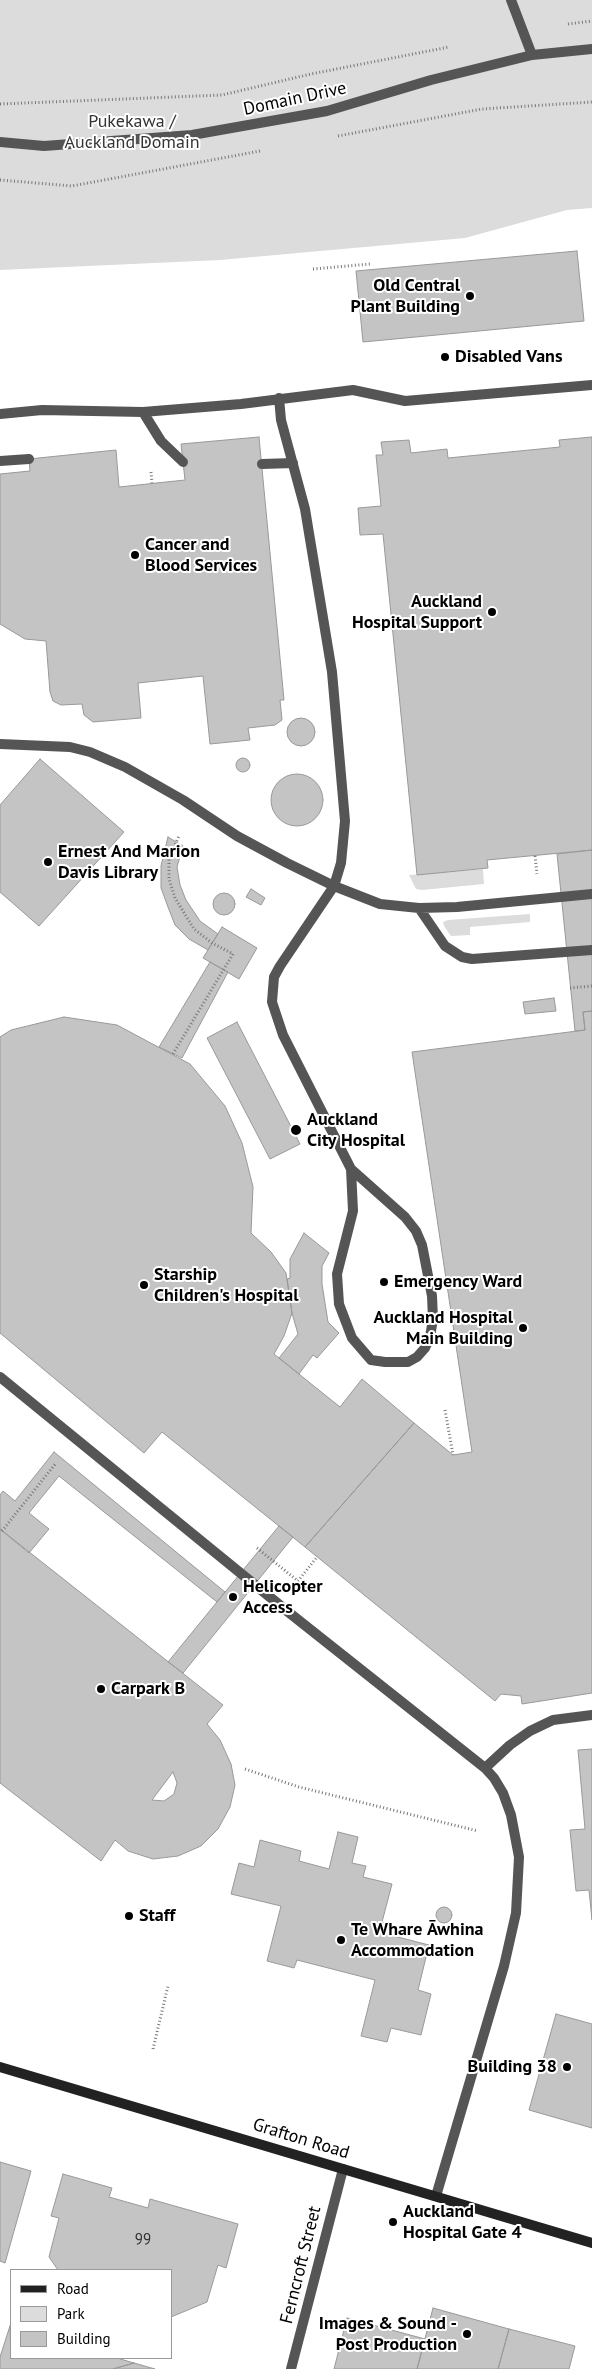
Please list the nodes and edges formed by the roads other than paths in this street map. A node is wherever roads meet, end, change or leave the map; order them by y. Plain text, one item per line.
1 (511, 0) edge
2 (592, 49) edge
3 (532, 55) junction
4 (0, 142) edge
5 (592, 386) edge
6 (279, 398) junction
7 (143, 412) junction
8 (0, 414) edge
9 (29, 459) dead end
10 (0, 461) edge
11 (183, 462) dead end
12 (293, 463) junction
13 (262, 464) dead end
14 (0, 744) edge
15 (334, 886) junction
16 (592, 894) edge
17 (418, 908) junction
18 (592, 950) edge
19 (351, 1169) junction
20 (0, 1377) edge
21 (592, 1715) edge
22 (485, 1768) junction
23 (0, 2067) edge
24 (343, 2168) junction
25 (436, 2196) junction
26 (592, 2242) edge
27 (291, 2369) edge

1 - 3 street
2 - 3 street, Domain Drive
3 - 4 street, Domain Drive
5 - 6 street
6 - 7 street
6 - 12 street
7 - 8 street
7 - 11 street
9 - 10 street
12 - 13 street
12 - 15 street
14 - 15 street
15 - 17 street
15 - 19 street
16 - 17 street
17 - 18 street
19 - 19 street
20 - 22 street
21 - 22 street
22 - 25 street
23 - 24 main road, Grafton Road
24 - 25 main road, Grafton Road
24 - 27 street, Ferncroft Street
25 - 26 main road, Grafton Road

